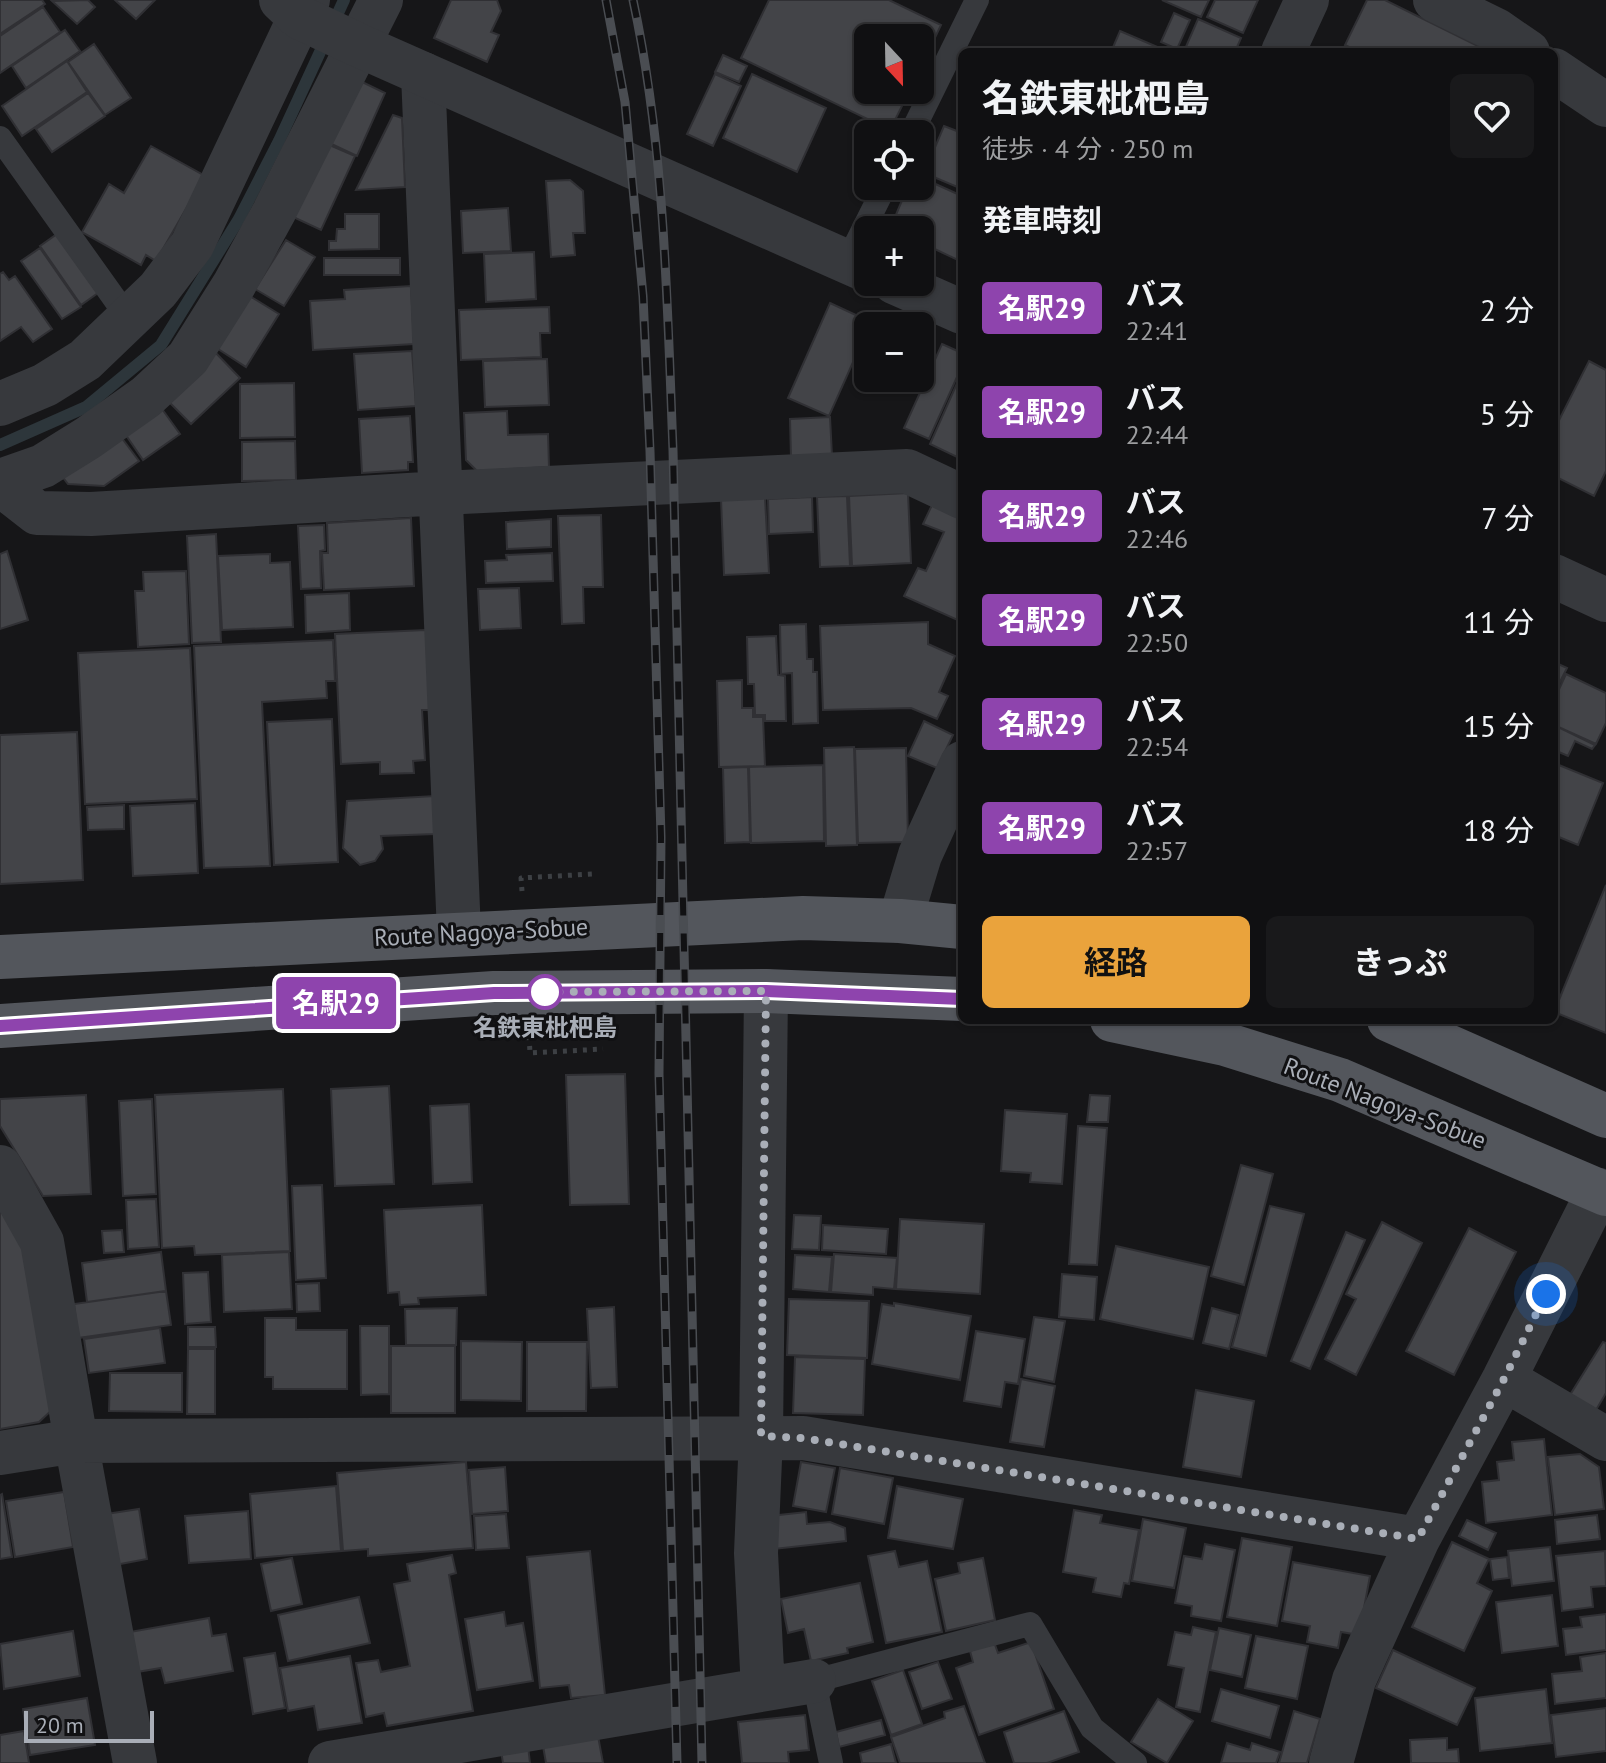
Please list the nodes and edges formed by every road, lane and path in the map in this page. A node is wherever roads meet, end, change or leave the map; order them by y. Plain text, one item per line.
1 (381, 0) edge
2 (977, 0) edge
3 (1307, 0) edge
4 (1435, 0) edge
5 (300, 10) edge
6 (355, 43) junction
7 (1285, 48) edge
8 (1522, 48) edge
9 (1558, 73) edge
10 (423, 74) junction
11 (1606, 105) edge
12 (918, 120) edge
13 (0, 138) edge
14 (854, 264) edge
15 (926, 296) edge
16 (958, 310) edge
17 (129, 319) junction
18 (0, 404) edge
19 (0, 482) edge
20 (441, 493) junction
21 (958, 495) edge
22 (1558, 578) edge
23 (1606, 600) edge
24 (958, 772) edge
25 (592, 874) dead end
26 (521, 878) dead end
27 (900, 921) junction
28 (958, 927) edge
29 (459, 933) junction
30 (0, 957) edge
31 (766, 991) junction
32 (958, 999) edge
33 (1131, 1024) edge
34 (1398, 1024) edge
35 (0, 1026) edge
36 (603, 1049) dead end
37 (530, 1053) dead end
38 (1606, 1116) edge
39 (0, 1167) edge
40 (1603, 1192) edge
41 (1504, 1379) junction
42 (761, 1436) junction
43 (1606, 1439) edge
44 (76, 1441) junction
45 (0, 1453) edge
46 (1418, 1539) junction
47 (814, 1681) junction
48 (763, 1689) junction
49 (135, 1763) edge
50 (330, 1763) edge
51 (831, 1763) edge
52 (1135, 1763) edge
53 (1331, 1763) edge

1 - 6 street
2 - 12 lane
3 - 7 street
4 - 8 street
5 - 6 street
5 - 17 street
6 - 10 street
6 - 19 street
9 - 11 street
10 - 14 street
10 - 20 street
13 - 17 lane
15 - 16 street
17 - 18 street
19 - 20 street
20 - 21 street
20 - 29 street
22 - 23 street
24 - 27 street
25 - 26 path
27 - 28 main road, Route Nagoya-Sobue
27 - 29 main road, Route Nagoya-Sobue
29 - 30 main road, Route Nagoya-Sobue
31 - 32 main road
31 - 35 main road
31 - 42 street
33 - 40 main road, Route Nagoya-Sobue
34 - 38 main road
36 - 37 path
39 - 44 street
40 - 41 street
41 - 43 street
41 - 46 street
42 - 44 street
42 - 46 street
42 - 48 street
44 - 45 street
44 - 49 street
46 - 53 street
47 - 48 street
47 - 51 lane
47 - 52 lane
48 - 50 street

